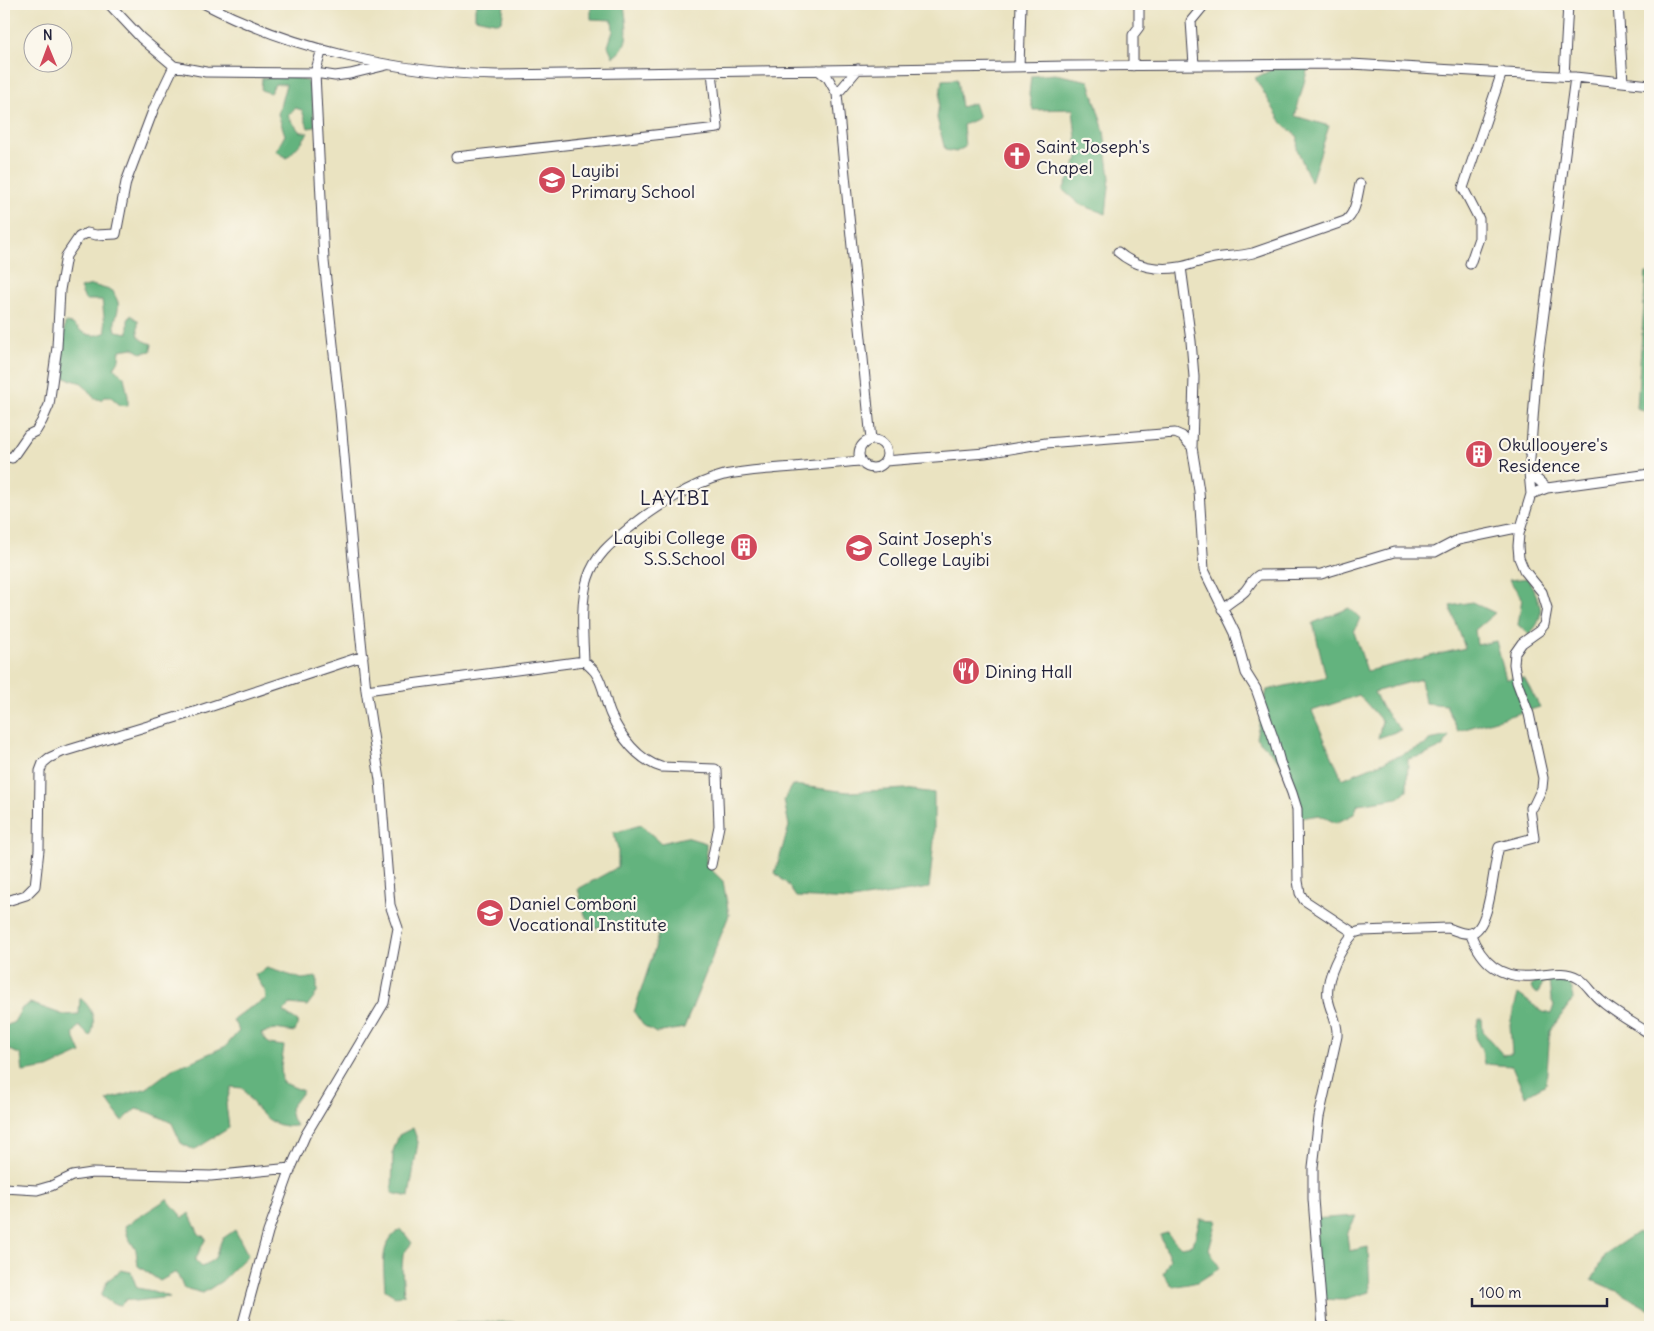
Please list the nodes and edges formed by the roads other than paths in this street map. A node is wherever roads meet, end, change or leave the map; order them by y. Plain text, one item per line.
1 (109, 4) edge
2 (205, 4) edge
3 (1020, 4) edge
4 (1139, 4) edge
5 (1205, 4) edge
6 (1568, 4) edge
7 (1618, 4) edge
8 (322, 49) junction
9 (390, 64) junction
10 (1194, 65) junction
11 (174, 66) junction
12 (1133, 66) junction
13 (1019, 67) junction
14 (858, 69) junction
15 (818, 70) junction
16 (315, 72) junction
17 (712, 72) junction
18 (1502, 72) junction
19 (1564, 76) junction
20 (1575, 76) junction
21 (1623, 82) junction
22 (1650, 85) edge
23 (838, 94) junction
24 (456, 157) dead end
25 (1360, 184) dead end
26 (1118, 252) dead end
27 (1470, 264) dead end
28 (1181, 267) junction
29 (871, 440) junction
30 (1192, 447) junction
31 (4, 456) edge
32 (860, 461) junction
33 (885, 461) junction
34 (1529, 472) junction
35 (1650, 474) edge
36 (1548, 488) junction
37 (1531, 494) junction
38 (1521, 526) junction
39 (1222, 609) junction
40 (363, 656) junction
41 (584, 661) junction
42 (366, 690) junction
43 (712, 865) dead end
44 (4, 902) edge
45 (1354, 933) junction
46 (1470, 933) junction
47 (1650, 1034) edge
48 (291, 1168) junction
49 (4, 1188) edge
50 (242, 1327) edge
51 (1323, 1327) edge

1 - 11 street
2 - 8 street
3 - 13 street
4 - 12 street
5 - 10 street
6 - 19 street
7 - 21 street
8 - 9 street
8 - 16 street
9 - 16 street
9 - 17 street
10 - 12 street
10 - 18 street
11 - 16 street
11 - 31 street
12 - 13 street
13 - 14 street
14 - 15 street
14 - 23 street
15 - 17 street
15 - 23 street
16 - 40 street
17 - 24 street
18 - 19 street
18 - 27 street
19 - 20 street
20 - 21 street
20 - 34 street
21 - 22 street
23 - 29 street
25 - 28 street
26 - 28 street
28 - 30 street
29 - 32 street
29 - 33 street
30 - 33 street
30 - 39 street
32 - 33 street
32 - 41 street
34 - 36 street
34 - 37 street
35 - 36 street
36 - 37 street
37 - 38 street
38 - 39 street
38 - 46 street
39 - 45 street
40 - 42 street
40 - 44 street
41 - 42 street
41 - 43 street
42 - 48 street
45 - 46 street
45 - 51 street
46 - 47 street
48 - 49 street
48 - 50 street

